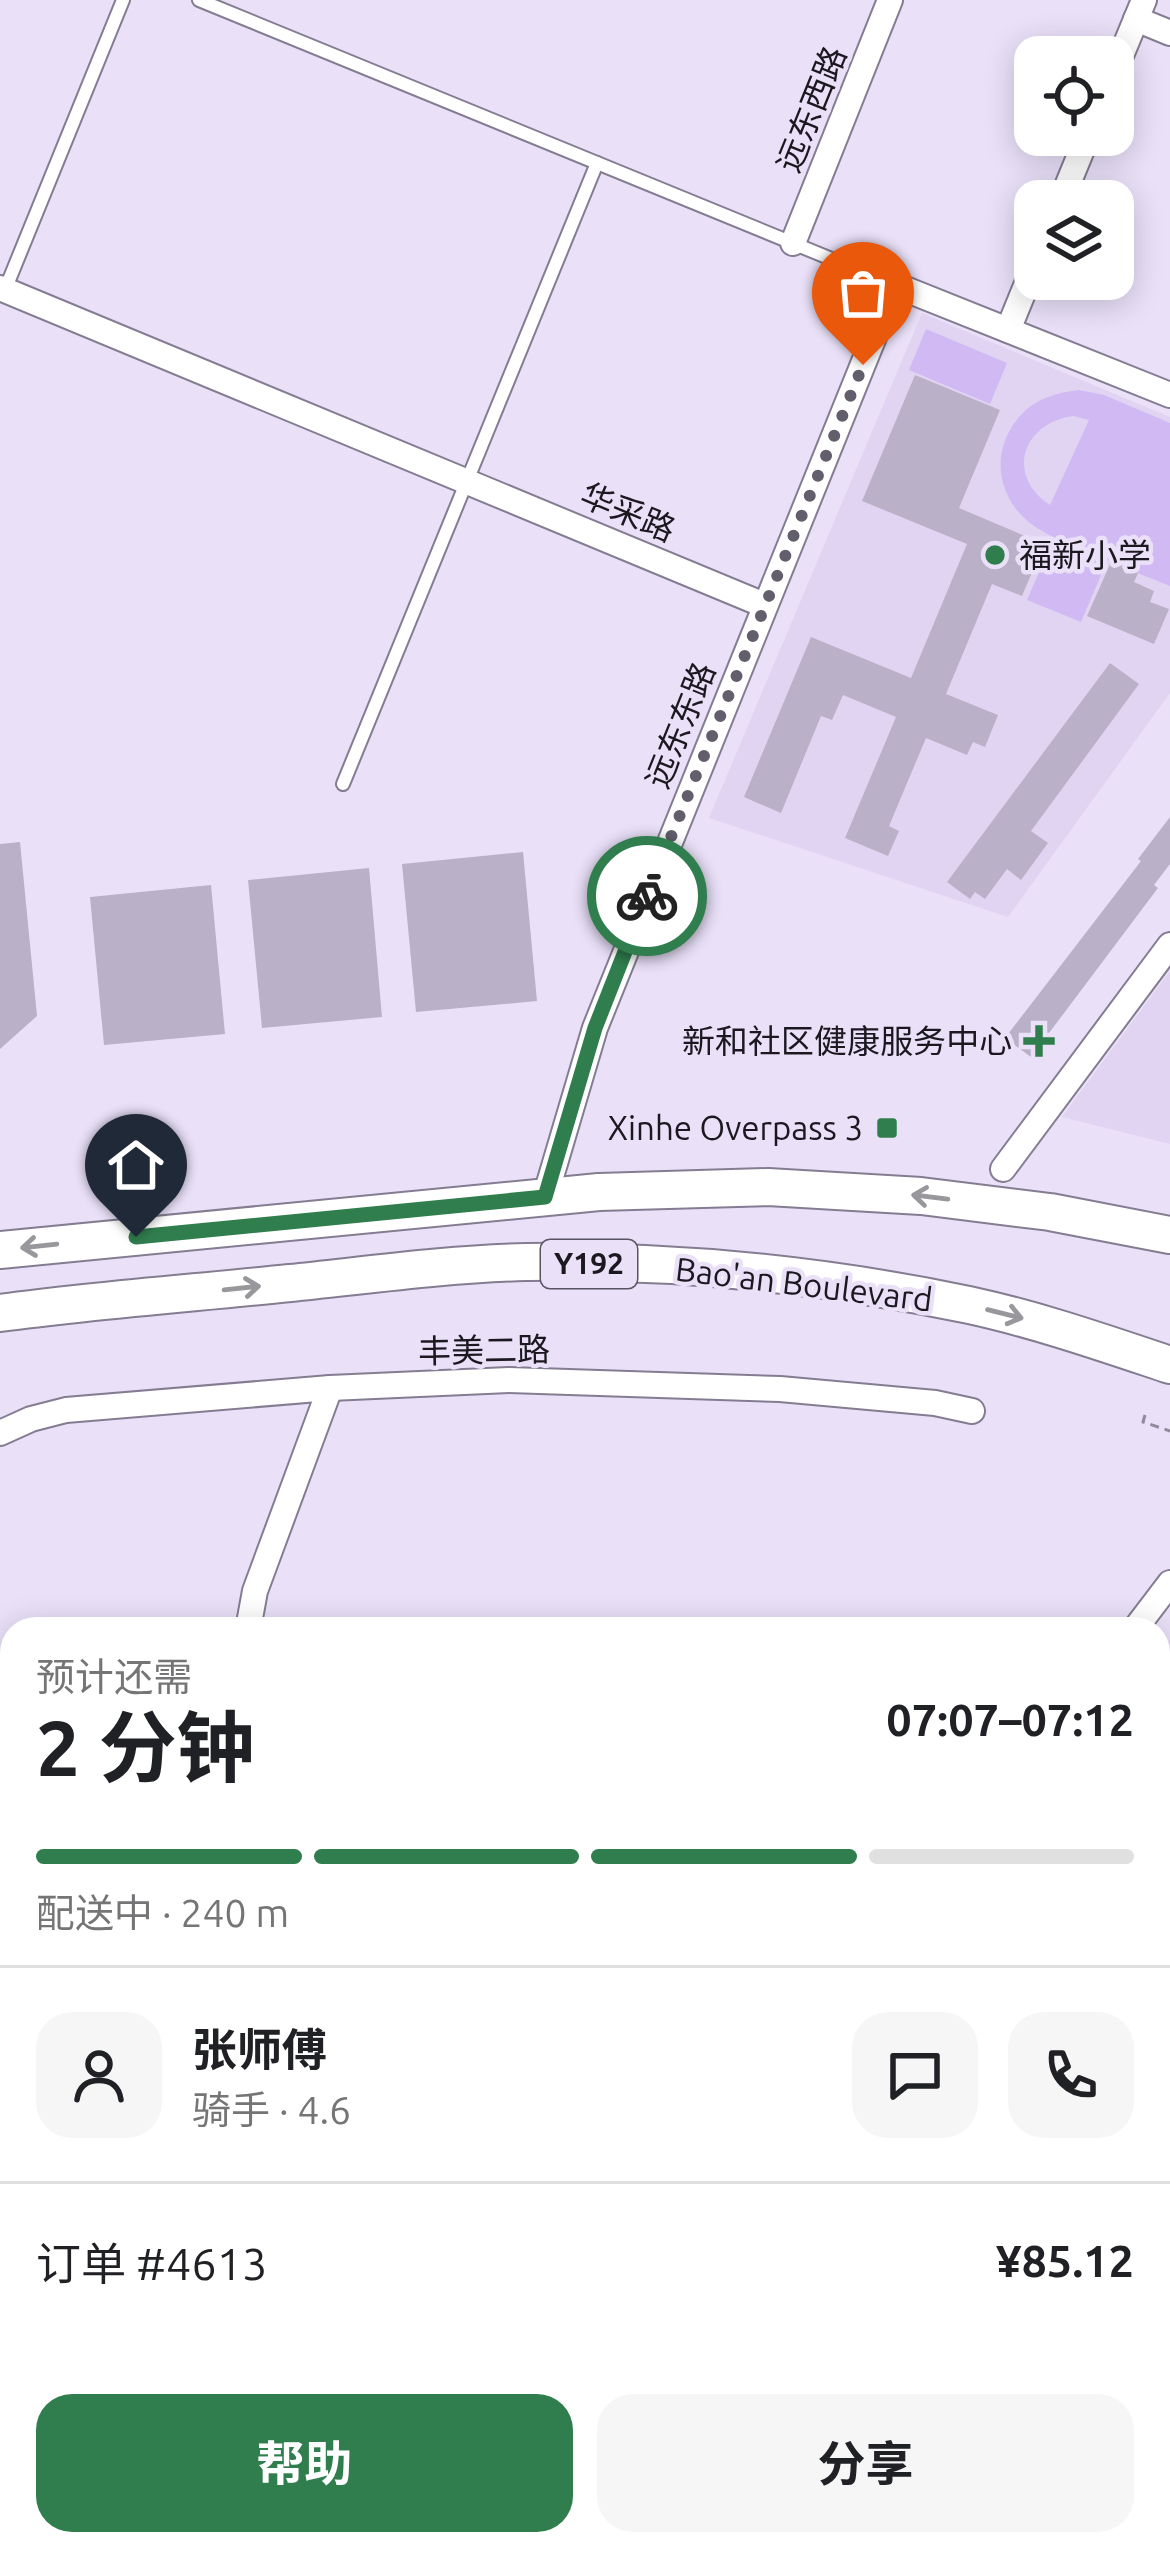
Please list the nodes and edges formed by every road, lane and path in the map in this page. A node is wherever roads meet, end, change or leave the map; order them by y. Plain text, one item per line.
1 (123, 0) edge
2 (199, 0) edge
3 (890, 0) edge
4 (1140, 9) edge
5 (1170, 33) edge
6 (597, 163) junction
7 (793, 243) junction
8 (896, 285) junction
9 (3, 289) edge
10 (1020, 300) edge
11 (1008, 330) junction
12 (1170, 395) edge
13 (467, 482) junction
14 (764, 604) junction
15 (344, 784) dead end
16 (1170, 945) edge
17 (1003, 1169) dead end
18 (545, 1197) junction
19 (1170, 1235) edge
20 (0, 1250) edge
21 (0, 1313) edge
22 (1170, 1365) edge
23 (330, 1388) junction
24 (972, 1411) dead end
25 (1145, 1414) dead end
26 (1170, 1431) edge
27 (0, 1433) edge
28 (1170, 1583) edge
29 (250, 1617) edge
30 (1144, 1617) edge

1 - 9 lane
2 - 6 lane
3 - 7 street, 远东西路
4 - 5 street
6 - 7 lane
6 - 13 lane
7 - 8 lane
8 - 11 street
8 - 14 street, 远东东路
9 - 13 street, 华采路
10 - 11 street
11 - 12 street
13 - 14 street, 华采路
13 - 15 lane
14 - 18 street, 远东东路
16 - 17 street
19 -> 18 main road, Y192
18 -> 20 main road, Y192
21 -> 22 main road, Bao'an Boulevard / Y192
23 - 24 street, 丰美二路
23 - 27 street, 丰美二路
23 - 29 street
25 - 26 path
28 - 30 street

